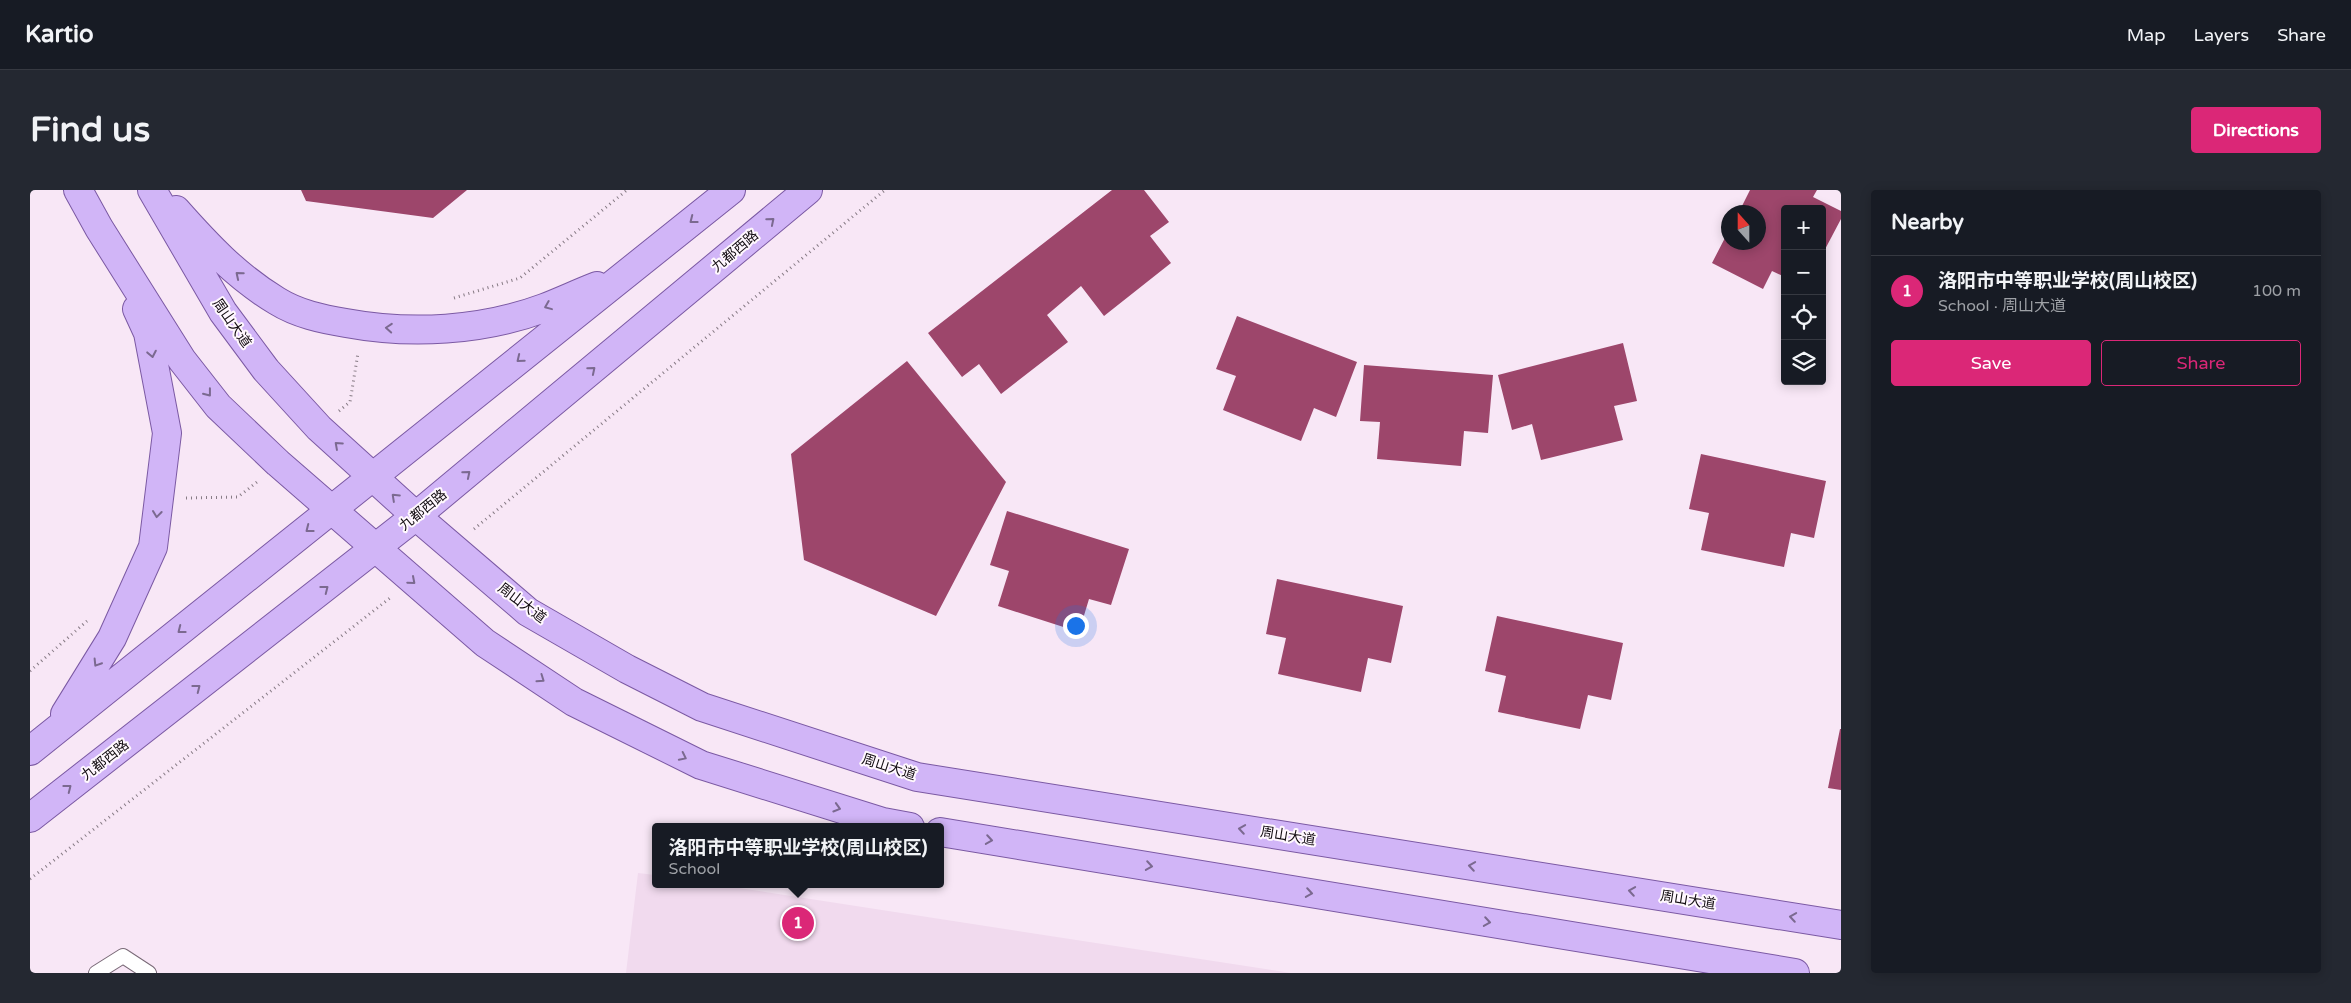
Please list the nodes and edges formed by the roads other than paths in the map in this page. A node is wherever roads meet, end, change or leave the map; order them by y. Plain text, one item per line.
1 (78, 190) edge
2 (152, 190) edge
3 (159, 190) edge
4 (731, 190) edge
5 (808, 190) edge
6 (99, 228) junction
7 (626, 274) junction
8 (374, 477) junction
9 (333, 510) junction
10 (416, 516) junction
11 (375, 549) junction
12 (56, 730) junction
13 (30, 751) edge
14 (30, 818) edge
15 (888, 823) edge
16 (944, 833) edge
17 (1841, 925) edge
18 (96, 973) edge
19 (150, 973) edge
20 (1795, 973) edge

1 - 6 main road
8 -> 2 main road, 周山大道
7 -> 3 main road
4 -> 7 main road
10 -> 5 main road, 九都西路
6 -> 9 main road
6 -> 12 main road
7 -> 8 main road
8 - 9 main road
10 -> 8 main road, 周山大道
9 - 11 main road
9 -> 12 main road
10 - 11 main road, 九都西路
17 -> 10 main road, 周山大道
14 -> 11 main road, 九都西路
11 -> 15 main road
12 - 13 main road
16 -> 20 main road
18 - 19 lane

